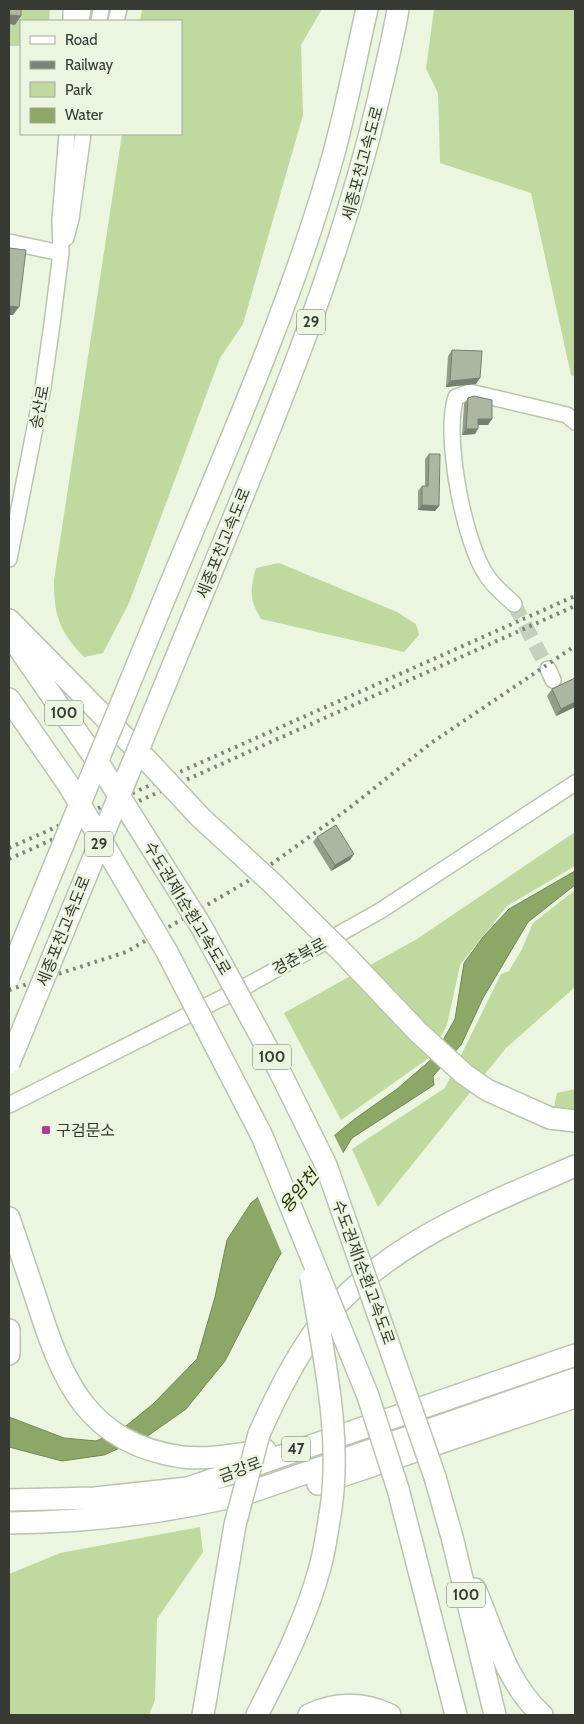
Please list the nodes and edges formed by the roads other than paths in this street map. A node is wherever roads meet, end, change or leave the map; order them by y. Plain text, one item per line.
1 (367, 9) edge
2 (398, 9) edge
3 (67, 135) edge
4 (83, 135) edge
5 (73, 153) junction
6 (9, 242) edge
7 (61, 253) junction
8 (575, 422) edge
9 (9, 559) edge
10 (514, 604) tunnel mouth
11 (9, 620) edge
12 (9, 634) edge
13 (32, 655) junction
14 (10, 700) edge
15 (575, 783) edge
16 (9, 976) edge
17 (9, 1063) edge
18 (9, 1104) edge
19 (575, 1121) edge
20 (575, 1166) edge
21 (9, 1218) edge
22 (306, 1243) junction
23 (9, 1330) edge
24 (9, 1354) edge
25 (572, 1355) edge
26 (575, 1379) edge
27 (575, 1397) edge
28 (317, 1442) junction
29 (251, 1492) junction
30 (9, 1500) edge
31 (9, 1523) edge
32 (452, 1537) junction
33 (203, 1715) edge
34 (257, 1715) edge
35 (309, 1715) edge
36 (390, 1715) edge
37 (456, 1715) edge
38 (495, 1715) edge
39 (542, 1715) edge

1 - 16 highway, 세종포천고속도로 / 29, bridge
2 - 17 highway, 세종포천고속도로 / 29, bridge
3 - 5 street, 송산로
4 - 5 street
5 - 7 street, 송산로
6 - 7 street
7 - 9 street, 송산로
8 - 10 street
11 - 13 highway
12 - 13 highway, 수도권제1순환고속도로 / 100
13 - 19 highway, bridge
13 - 32 highway, 수도권제1순환고속도로 / 100, bridge
14 - 22 highway, 100, bridge
15 - 18 street, 경춘북로
20 - 33 highway, bridge
21 - 28 highway
22 - 34 highway, bridge
22 - 37 highway, 100, bridge
23 - 24 highway
25 - 28 highway, 금강로 / 47
26 - 29 highway, 금강로 / 47
27 - 29 highway
28 - 30 highway, 금강로 / 47
29 - 31 highway, 금강로 / 47
32 - 38 highway, 수도권제1순환고속도로 / 100
32 - 39 highway
35 - 36 highway

